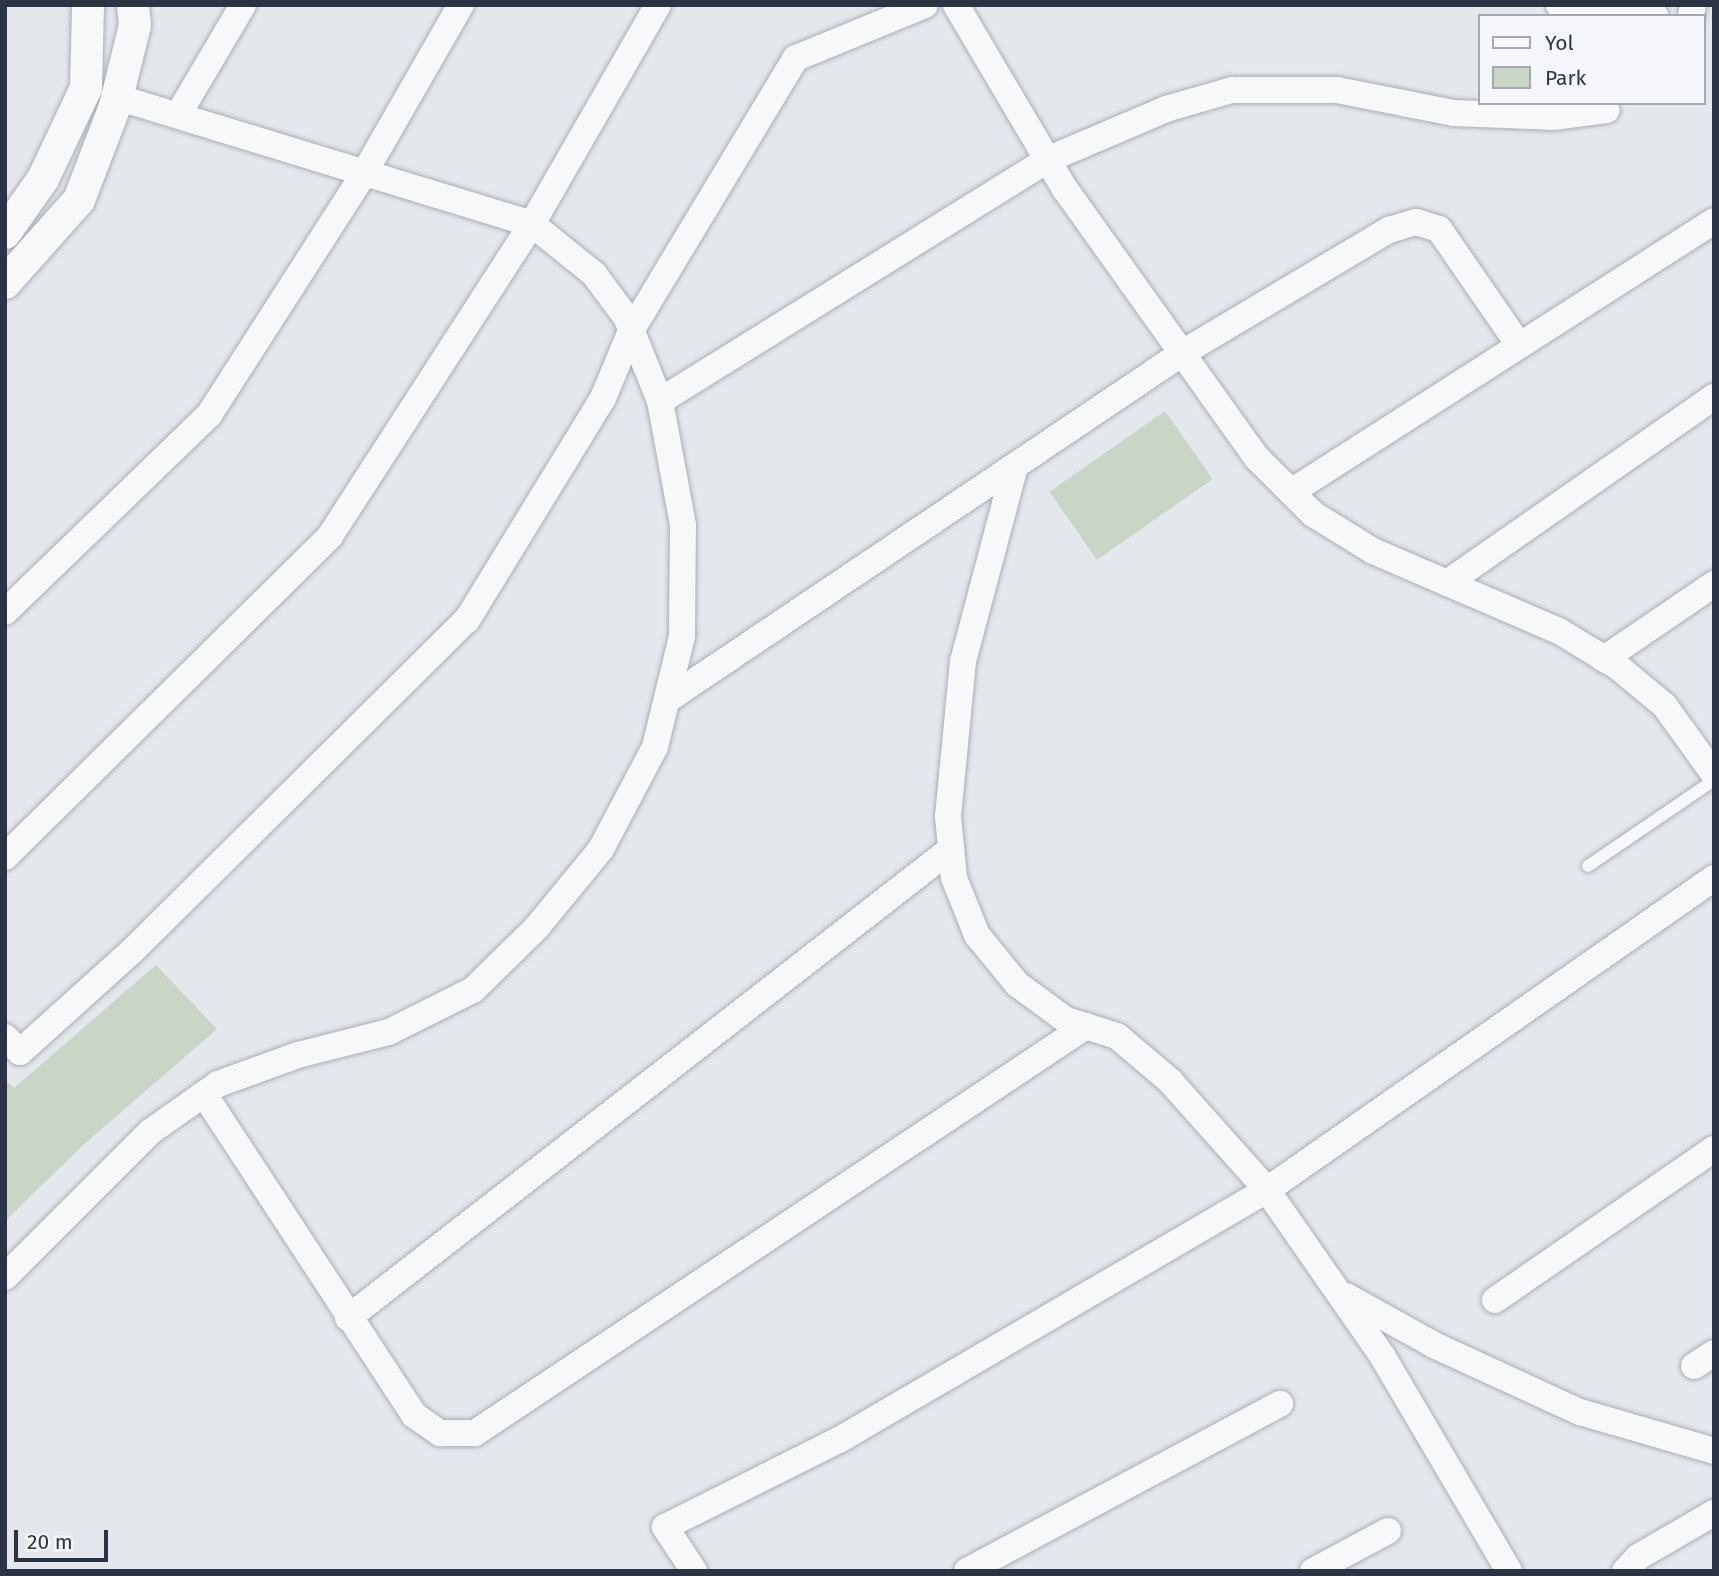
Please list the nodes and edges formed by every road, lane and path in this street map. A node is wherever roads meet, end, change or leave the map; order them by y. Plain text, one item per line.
1 (88, 5) edge
2 (133, 5) edge
3 (243, 5) edge
4 (461, 5) edge
5 (658, 5) edge
6 (925, 5) edge
7 (956, 5) edge
8 (1559, 5) edge
9 (1638, 14) edge
10 (86, 88) junction
11 (117, 97) junction
12 (1608, 110) dead end
13 (178, 115) junction
14 (1049, 159) junction
15 (366, 170) junction
16 (1714, 221) edge
17 (532, 224) junction
18 (5, 233) edge
19 (5, 283) edge
20 (631, 331) junction
21 (1520, 345) junction
22 (1184, 352) junction
23 (1714, 397) edge
24 (660, 401) junction
25 (1015, 466) junction
26 (1291, 492) junction
27 (1447, 583) junction
28 (1714, 584) edge
29 (5, 612) edge
30 (1604, 659) junction
31 (667, 700) junction
32 (1714, 774) edge
33 (1714, 780) edge
34 (951, 849) junction
35 (5, 857) edge
36 (1588, 866) dead end
37 (1714, 878) edge
38 (1086, 1026) junction
39 (5, 1037) edge
40 (204, 1094) junction
41 (1714, 1149) edge
42 (1267, 1190) junction
43 (5, 1277) edge
44 (1342, 1294) junction
45 (1495, 1300) dead end
46 (348, 1318) junction
47 (1280, 1404) dead end
48 (1714, 1451) edge
49 (1714, 1513) edge
50 (1388, 1531) dead end
51 (694, 1571) edge
52 (967, 1571) edge
53 (1314, 1571) edge
54 (1509, 1571) edge
55 (1625, 1571) edge

1 - 10 street
2 - 11 street
3 - 13 street
4 - 15 street
5 - 17 street
6 - 20 street
7 - 14 street
8 - 9 street
10 - 11 street
10 - 18 street
11 - 13 street
11 - 19 street
12 - 14 street
13 - 15 street
14 - 22 street
14 - 24 street
15 - 17 street
15 - 29 street
16 - 21 street
17 - 20 street
17 - 35 street
20 - 24 street
20 - 39 street
21 - 22 street
21 - 26 street
22 - 25 street
22 - 26 street
23 - 27 street
24 - 31 street
25 - 31 street
25 - 34 street
26 - 27 street
27 - 30 street
28 - 30 street
30 - 32 street
31 - 40 street
33 - 36 lane
34 - 38 street
34 - 46 street
37 - 42 street
38 - 42 street
38 - 46 street
40 - 43 street
40 - 46 street
41 - 45 street
42 - 44 street
42 - 51 street
44 - 48 street
44 - 54 street
47 - 52 street
49 - 55 street
50 - 53 street

